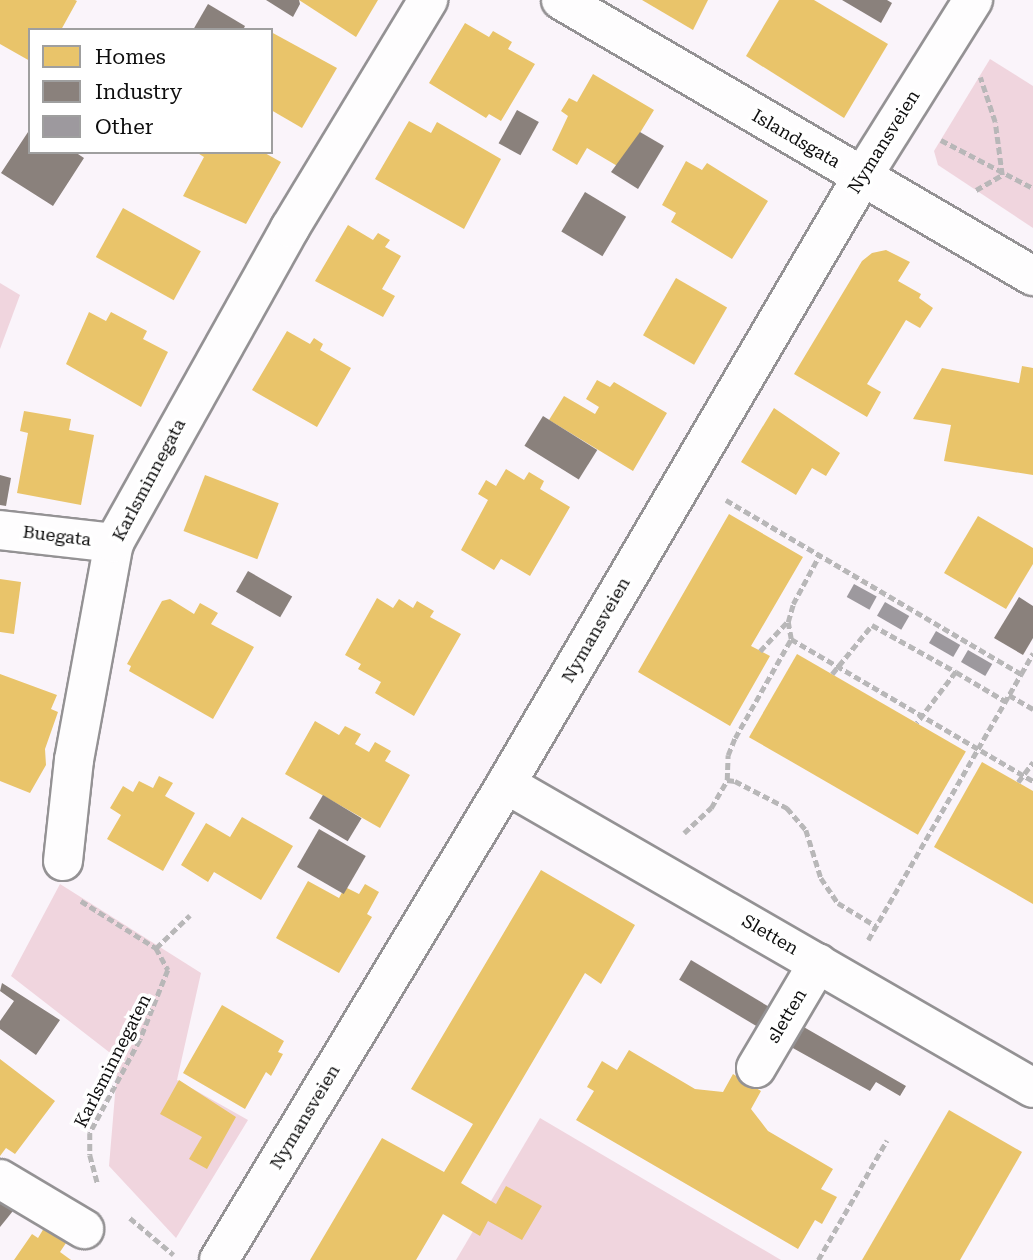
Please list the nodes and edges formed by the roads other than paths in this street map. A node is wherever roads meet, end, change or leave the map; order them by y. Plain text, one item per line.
1 (428, 0) edge
2 (561, 0) edge
3 (973, 0) edge
4 (862, 177) junction
5 (1033, 276) edge
6 (0, 530) edge
7 (114, 543) junction
8 (506, 784) junction
9 (63, 861) road end
10 (818, 963) junction
11 (756, 1068) dead end
12 (1033, 1088) edge
13 (0, 1179) edge
14 (84, 1229) dead end
15 (219, 1260) edge

1 - 7 street, Karlsminnegata
2 - 4 street, Islandsgata
3 - 4 street, Nymansveien
4 - 5 street, Islandsgata
4 - 8 street, Nymansveien
6 - 7 street, Buegata
7 - 9 street, Karlsminnegata
8 - 10 street, Sletten
8 - 15 street, Nymansveien
10 - 11 street, sletten
10 - 12 street, Sletten
13 - 14 street

